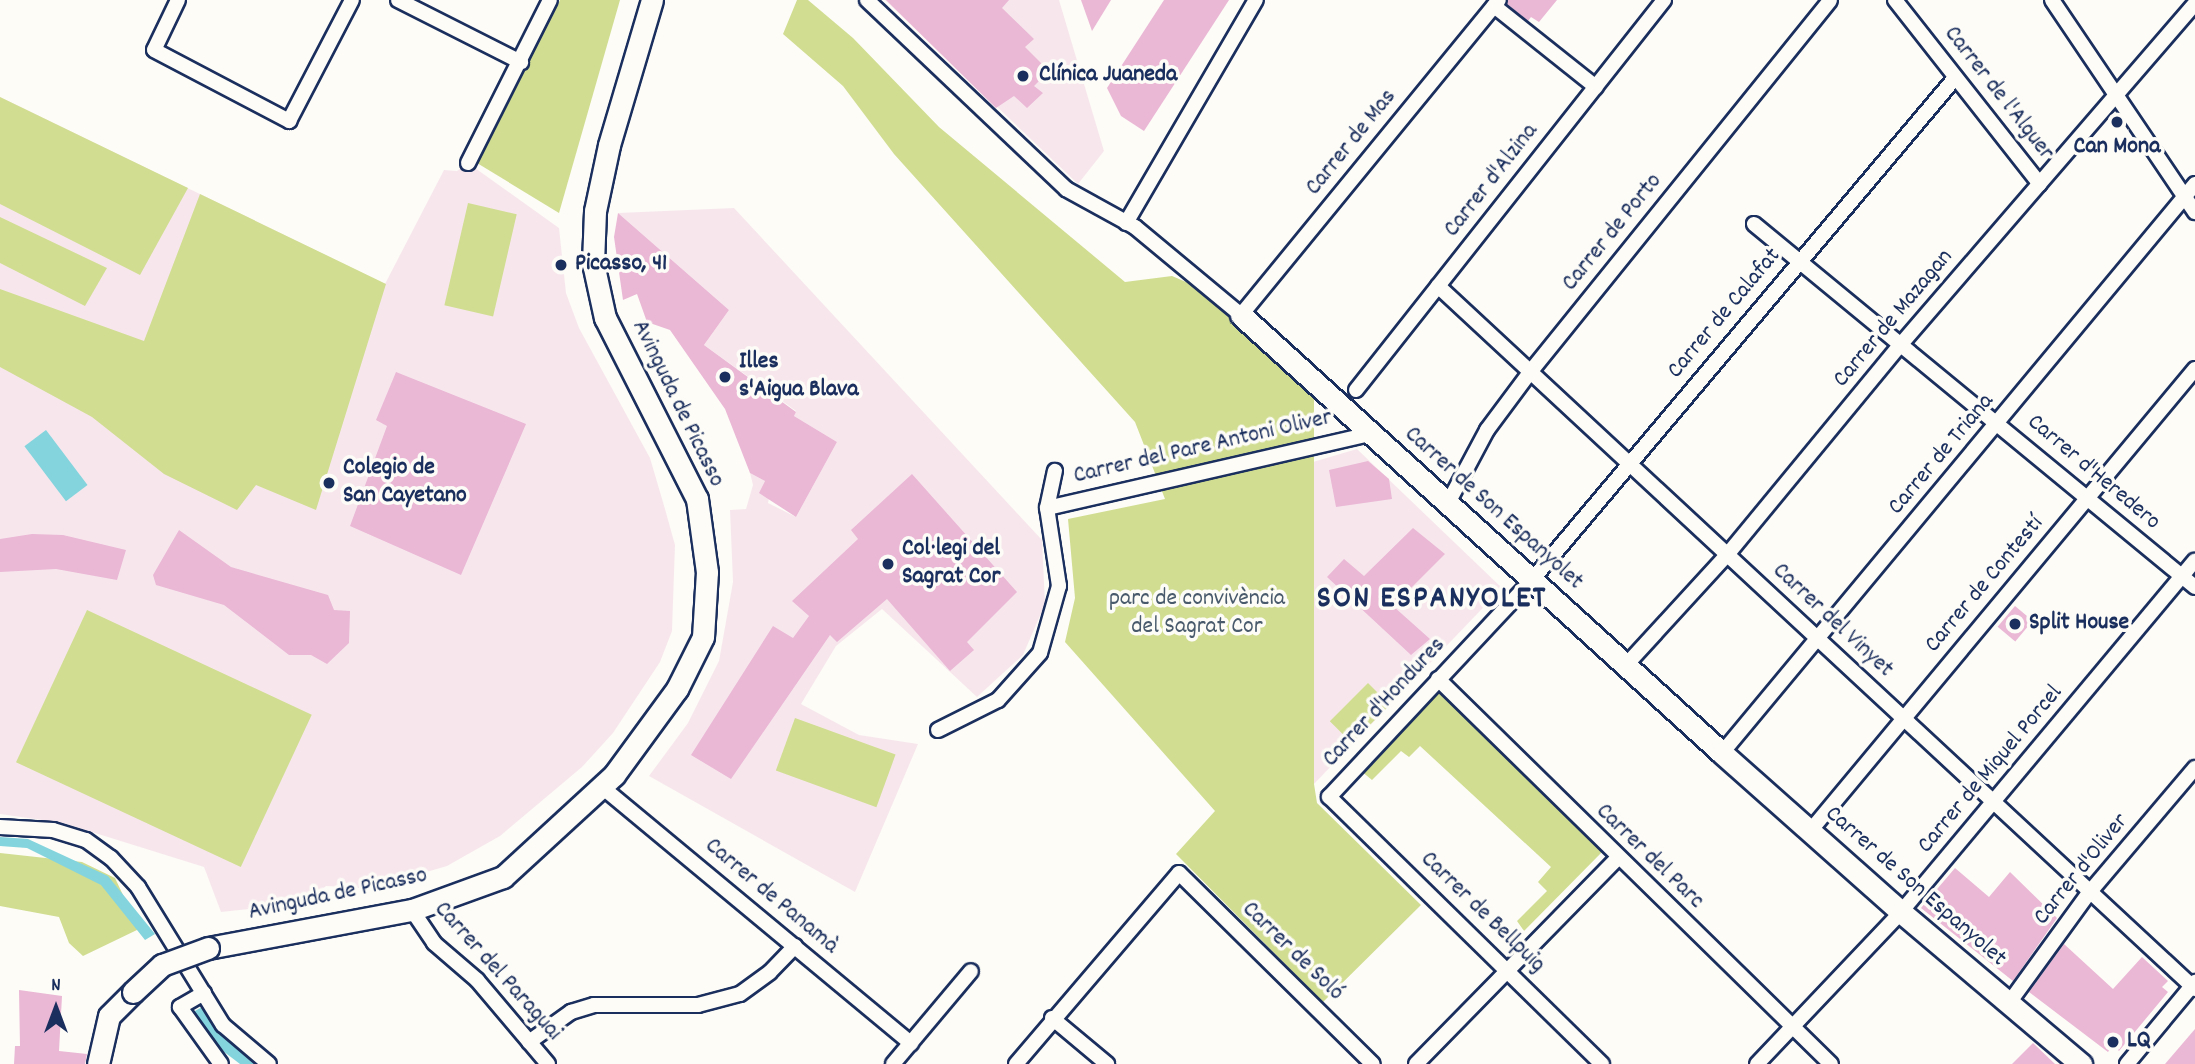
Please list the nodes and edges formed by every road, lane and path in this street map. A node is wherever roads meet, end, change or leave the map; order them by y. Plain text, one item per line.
1 (178, 0) edge
2 (352, 0) edge
3 (398, 0) edge
4 (551, 0) edge
5 (652, 0) edge
6 (867, 0) edge
7 (1256, 0) edge
8 (1664, 0) edge
9 (1830, 0) edge
10 (1895, 0) edge
11 (2052, 0) edge
12 (1496, 3) edge
13 (2195, 4) edge
14 (520, 62) junction
15 (1955, 78) junction
16 (1596, 87) junction
17 (2115, 97) junction
18 (468, 163) dead end
19 (2040, 184) junction
20 (2195, 184) edge
21 (2185, 196) junction
22 (2195, 212) edge
23 (1126, 223) junction
24 (1754, 224) dead end
25 (1801, 260) junction
26 (1438, 286) junction
27 (1241, 315) junction
28 (1902, 343) junction
29 (1531, 371) junction
30 (2193, 376) edge
31 (1356, 390) dead end
32 (1998, 423) junction
33 (1369, 434) junction
34 (1631, 461) junction
35 (1055, 471) dead end
36 (2087, 497) junction
37 (1447, 505) junction
38 (1047, 508) junction
39 (1727, 555) junction
40 (2195, 561) edge
41 (2183, 576) junction
42 (1532, 580) junction
43 (2195, 587) edge
44 (1819, 640) junction
45 (1628, 664) junction
46 (1438, 680) junction
47 (1903, 719) junction
48 (938, 730) dead end
49 (1722, 753) junction
50 (2195, 768) edge
51 (601, 786) junction
52 (1329, 797) joint
53 (1994, 804) junction
54 (0, 827) edge
55 (1811, 830) junction
56 (1618, 858) junction
57 (2089, 893) junction
58 (412, 910) junction
59 (1900, 912) junction
60 (794, 946) junction
61 (1508, 970) junction
62 (971, 971) dead end
63 (2194, 986) edge
64 (204, 993) junction
65 (2009, 1003) junction
66 (1052, 1018) junction
67 (1794, 1029) junction
68 (529, 1042) junction
69 (911, 1043) junction
70 (98, 1064) edge
71 (221, 1064) edge
72 (269, 1064) edge
73 (548, 1064) edge
74 (893, 1064) edge
75 (1016, 1064) edge
76 (1107, 1064) edge
77 (1373, 1064) edge
78 (1416, 1064) edge
79 (1602, 1064) edge
80 (1758, 1064) edge
81 (1831, 1064) edge
82 (2081, 1064) edge
83 (2127, 1064) edge

1 - 2 street
3 - 14 street
4 - 14 street
5 - 51 street, Avinguda de Picasso
6 - 23 street, Carrer de Son Espanyolet
7 - 23 street
8 - 16 street, Carrer d'Alzina
9 - 29 street, Carrer de Porto
10 - 15 street, Carrer de l'Alguer
11 - 17 street
12 - 16 street
12 - 27 street, Carrer de Mas
13 - 17 street, Carrer de Mazagan
14 - 18 street
15 - 19 street, Carrer de l'Alguer
15 - 25 street, Carrer de Calafat
16 - 26 street, Carrer d'Alzina
17 - 19 street, Carrer de Mazagan
17 - 21 street
19 - 28 street, Carrer de Mazagan
20 - 21 street, Carrer de Triana
21 - 22 street
21 - 32 street, Carrer de Triana
23 - 27 street, Carrer de Son Espanyolet
24 - 25 street
25 - 28 street, Carrer d'Heredero
25 - 34 street, Carrer de Calafat
26 - 29 street, Carrer del Vinyet
26 - 31 street, Carrer d'Alzina
27 - 33 street, Carrer de Son Espanyolet
28 - 32 street, Carrer d'Heredero
28 - 39 street, Carrer de Mazagan
29 - 34 street, Carrer del Vinyet
29 - 37 street, Carrer de Porto
30 - 36 street, Carrer de Contestí
32 - 36 street, Carrer d'Heredero
32 - 44 street, Carrer de Triana
33 - 37 street, Carrer de Son Espanyolet
33 - 38 street, Carrer del Pare Antoni Oliver
34 - 39 street, Carrer del Vinyet
34 - 42 street, Carrer de Calafat
35 - 38 street, Carrer del Pare Antoni Oliver
36 - 41 street, Carrer d'Heredero
36 - 47 street, Carrer de Contestí
37 - 42 street, Carrer de Son Espanyolet
38 - 48 street, Carrer del Pare Antoni Oliver
39 - 44 street, Carrer del Vinyet
39 - 45 street, Carrer de Mazagan
40 - 41 street, Carrer de Miquel Porcel
41 - 43 street, Carrer d'Heredero
41 - 53 street, Carrer de Miquel Porcel
42 - 45 street, Carrer de Son Espanyolet
42 - 46 street, Carrer d'Hondures
44 - 47 street, Carrer del Vinyet
44 - 49 street, Carrer de Triana
45 - 49 street, Carrer de Son Espanyolet
46 - 52 street, Carrer d'Hondures
46 - 56 street, Carrer del Parc
47 - 53 street, Carrer del Vinyet
47 - 55 street, Carrer de Contestí
49 - 55 street, Carrer de Son Espanyolet
50 - 57 street, Carrer d'Oliver
51 - 58 street, Avinguda de Picasso
51 - 60 street, Carrer de Panamà
52 - 61 street, Carrer de Bellpuig
53 - 57 street, Carrer del Vinyet
53 - 59 street, Carrer de Miquel Porcel
54 - 64 street
55 - 59 street, Carrer de Son Espanyolet
56 - 61 street
56 - 67 street, Carrer del Parc
57 - 63 street, Carrer del Vinyet
57 - 65 street, Carrer d'Oliver
58 - 68 street, Carrer del Paraguai
58 - 70 street, Avinguda de Picasso, bridge
59 - 65 street, Carrer de Son Espanyolet
59 - 67 street, Carrer de Miquel Porcel
60 - 68 street
60 - 69 street, Carrer de Panamà
61 - 78 street
61 - 79 street, Carrer de Bellpuig
62 - 69 street
63 - 83 street
64 - 71 street
64 - 72 street
65 - 82 street, Carrer de Son Espanyolet
66 - 75 street
66 - 76 street
66 - 77 street, Carrer de Soló
67 - 80 street, Carrer de Miquel Porcel
67 - 81 street, Carrer del Parc
68 - 73 street, Carrer del Paraguai
69 - 74 street

